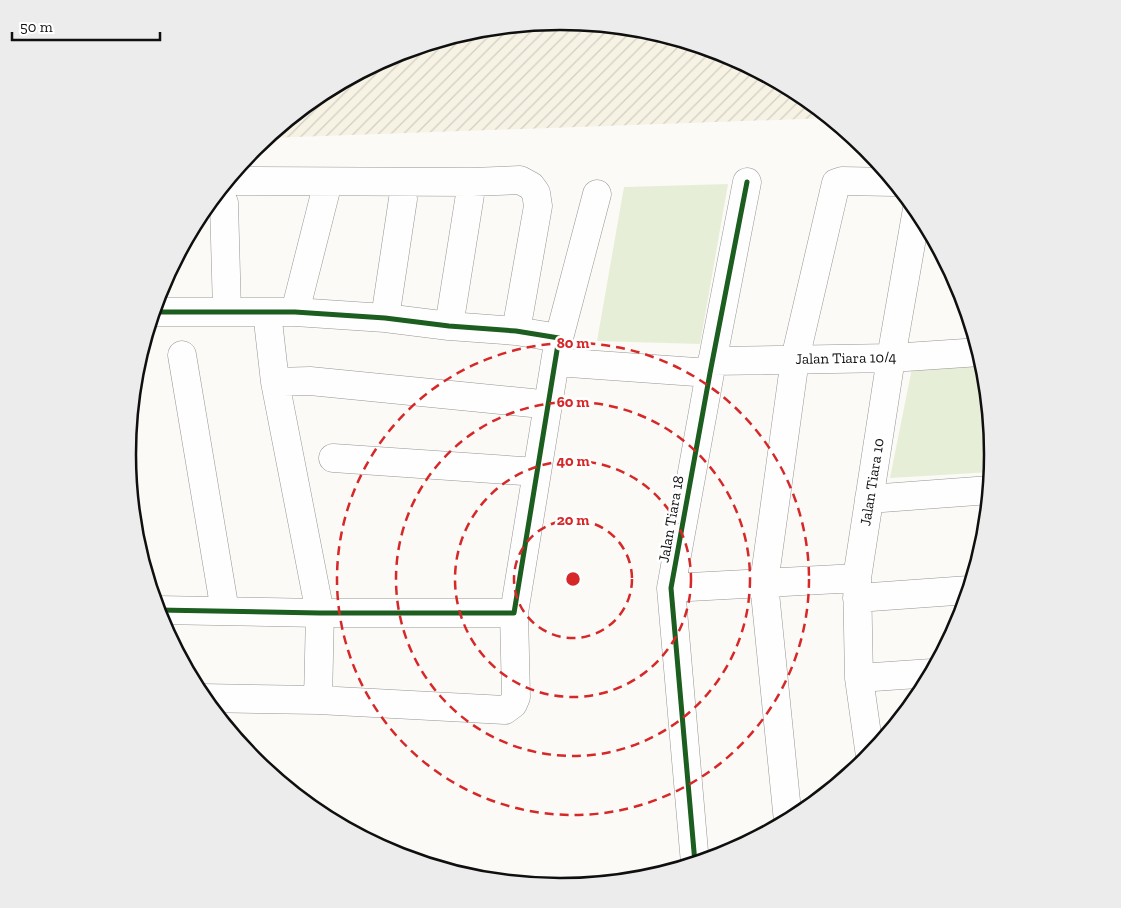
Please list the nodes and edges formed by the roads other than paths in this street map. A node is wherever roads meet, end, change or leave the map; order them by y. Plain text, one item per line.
1 (328, 182) junction
2 (472, 182) junction
3 (748, 182) dead end
4 (885, 182) edge
5 (227, 192) edge
6 (226, 194) edge
7 (597, 194) dead end
8 (403, 198) dead end
9 (915, 221) edge
10 (163, 308) edge
11 (227, 311) junction
12 (266, 312) junction
13 (295, 312) junction
14 (385, 318) junction
15 (450, 326) junction
16 (516, 331) junction
17 (557, 350) junction
18 (972, 353) edge
19 (182, 355) dead end
20 (891, 358) junction
21 (795, 359) junction
22 (711, 367) junction
23 (275, 382) junction
24 (532, 403) dead end
25 (333, 458) dead end
26 (537, 472) junction
27 (983, 491) edge
28 (869, 499) junction
29 (764, 583) junction
30 (671, 588) junction
31 (857, 588) junction
32 (962, 590) edge
33 (167, 610) edge
34 (225, 611) junction
35 (320, 613) junction
36 (514, 613) junction
37 (923, 674) edge
38 (859, 678) junction
39 (214, 698) edge
40 (318, 700) junction
41 (868, 745) edge
42 (787, 812) edge
43 (694, 856) edge

1 - 2 street
1 - 5 street
1 - 13 street
2 - 15 street
2 - 16 street
3 - 22 street, Jalan Tiara 18
4 - 21 street
6 - 11 street
7 - 17 street
8 - 14 street
9 - 20 street, Jalan Tiara 10
10 - 11 street, Jalan Tiara 10/4
11 - 12 street, Jalan Tiara 10/4
12 - 13 street, Jalan Tiara 10/4
12 - 23 street
13 - 14 street, Jalan Tiara 10/4
14 - 15 street, Jalan Tiara 10/4
15 - 16 street, Jalan Tiara 10/4
16 - 17 street, Jalan Tiara 10/4
17 - 22 street, Jalan Tiara 10/4
17 - 26 street
18 - 20 street, Jalan Tiara 10/4
19 - 34 street
20 - 21 street, Jalan Tiara 10/4
20 - 28 street, Jalan Tiara 10
21 - 22 street, Jalan Tiara 10/4
21 - 29 street
22 - 30 street, Jalan Tiara 18
23 - 24 street
23 - 35 street
25 - 26 street
26 - 36 street
27 - 28 street
28 - 31 street, Jalan Tiara 10
29 - 30 street
29 - 31 street
29 - 42 street
30 - 43 street, Jalan Tiara 18
31 - 32 street
31 - 38 street, Jalan Tiara 10
33 - 34 street
34 - 35 street
35 - 36 street
35 - 40 street
36 - 40 street
37 - 38 street
38 - 41 street, Jalan Tiara 10
39 - 40 street

